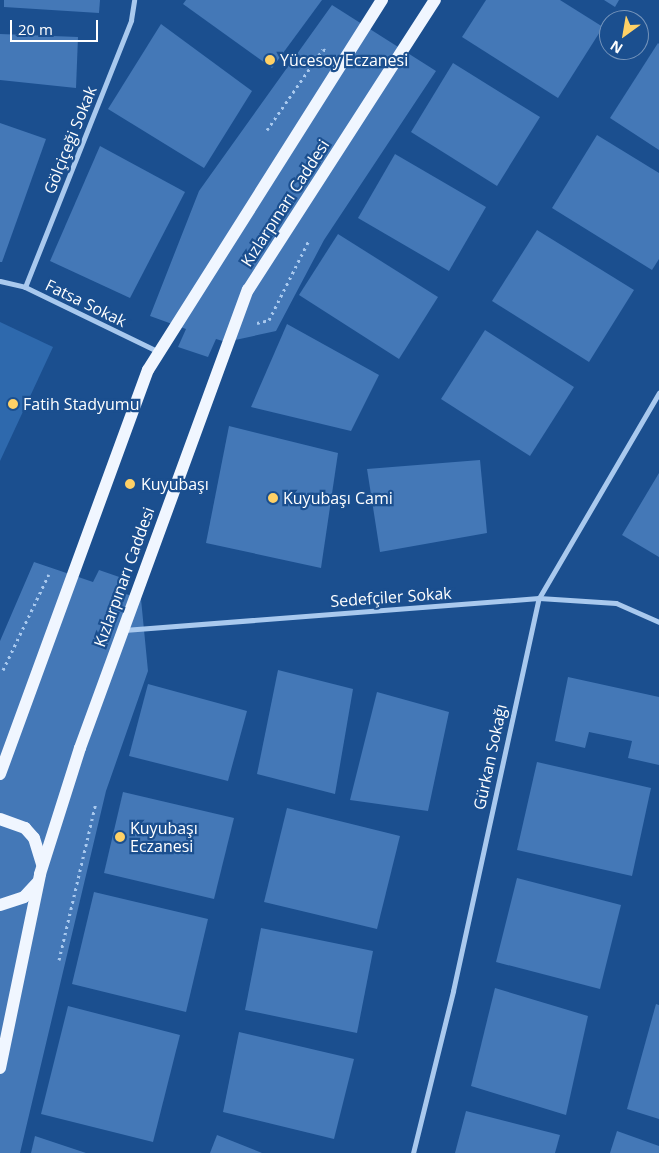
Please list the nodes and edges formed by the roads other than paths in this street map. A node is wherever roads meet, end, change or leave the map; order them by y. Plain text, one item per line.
1 (134, 0) edge
2 (382, 0) edge
3 (435, 0) edge
4 (0, 281) edge
5 (25, 287) junction
6 (160, 353) junction
7 (659, 393) edge
8 (539, 598) junction
9 (659, 622) edge
10 (121, 630) junction
11 (0, 774) edge
12 (0, 819) edge
13 (40, 874) junction
14 (0, 905) edge
15 (0, 1068) edge
16 (412, 1153) edge

1 - 5 street, Gölçiçeği Sokak
2 - 6 main road, Kızlarpınarı Caddesi
3 - 10 main road, Kızlarpınarı Caddesi
4 - 5 street, Fatsa Sokak
5 - 6 street, Fatsa Sokak
6 - 11 main road, Kızlarpınarı Caddesi
7 - 8 street, Gürkan Sokağı
8 - 9 street, Sedefçiler Sokak
8 - 10 street, Sedefçiler Sokak
8 - 16 street, Gürkan Sokağı
10 - 13 main road, Kızlarpınarı Caddesi
12 - 13 main road
13 - 14 main road
13 - 15 main road, Kızlarpınarı Caddesi

